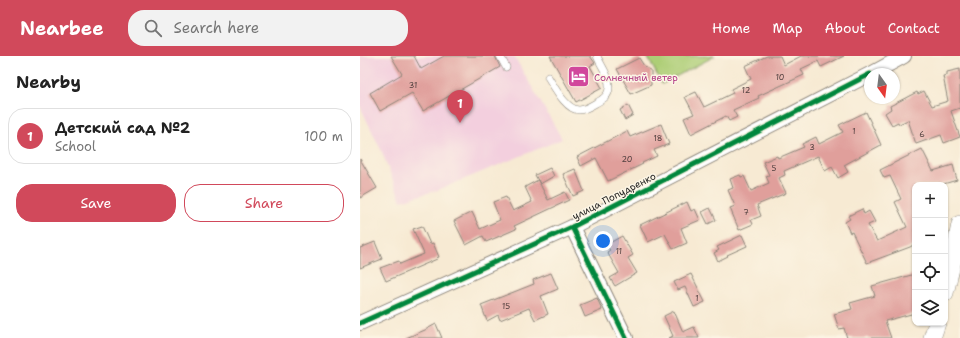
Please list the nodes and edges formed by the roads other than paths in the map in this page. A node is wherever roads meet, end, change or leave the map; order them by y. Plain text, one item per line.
1 (500, 56) edge
2 (597, 56) edge
3 (904, 56) edge
4 (506, 67) dead end
5 (881, 68) edge
6 (548, 77) dead end
7 (864, 77) edge
8 (960, 224) edge
9 (572, 227) junction
10 (946, 290) edge
11 (360, 323) edge
12 (936, 326) edge
13 (626, 338) edge
14 (932, 338) edge

1 - 4 lane
2 - 6 lane
3 - 5 street, улица Попудренко
7 - 9 street, улица Попудренко
8 - 10 street
9 - 11 street, улица Попудренко
9 - 13 street
12 - 14 street

